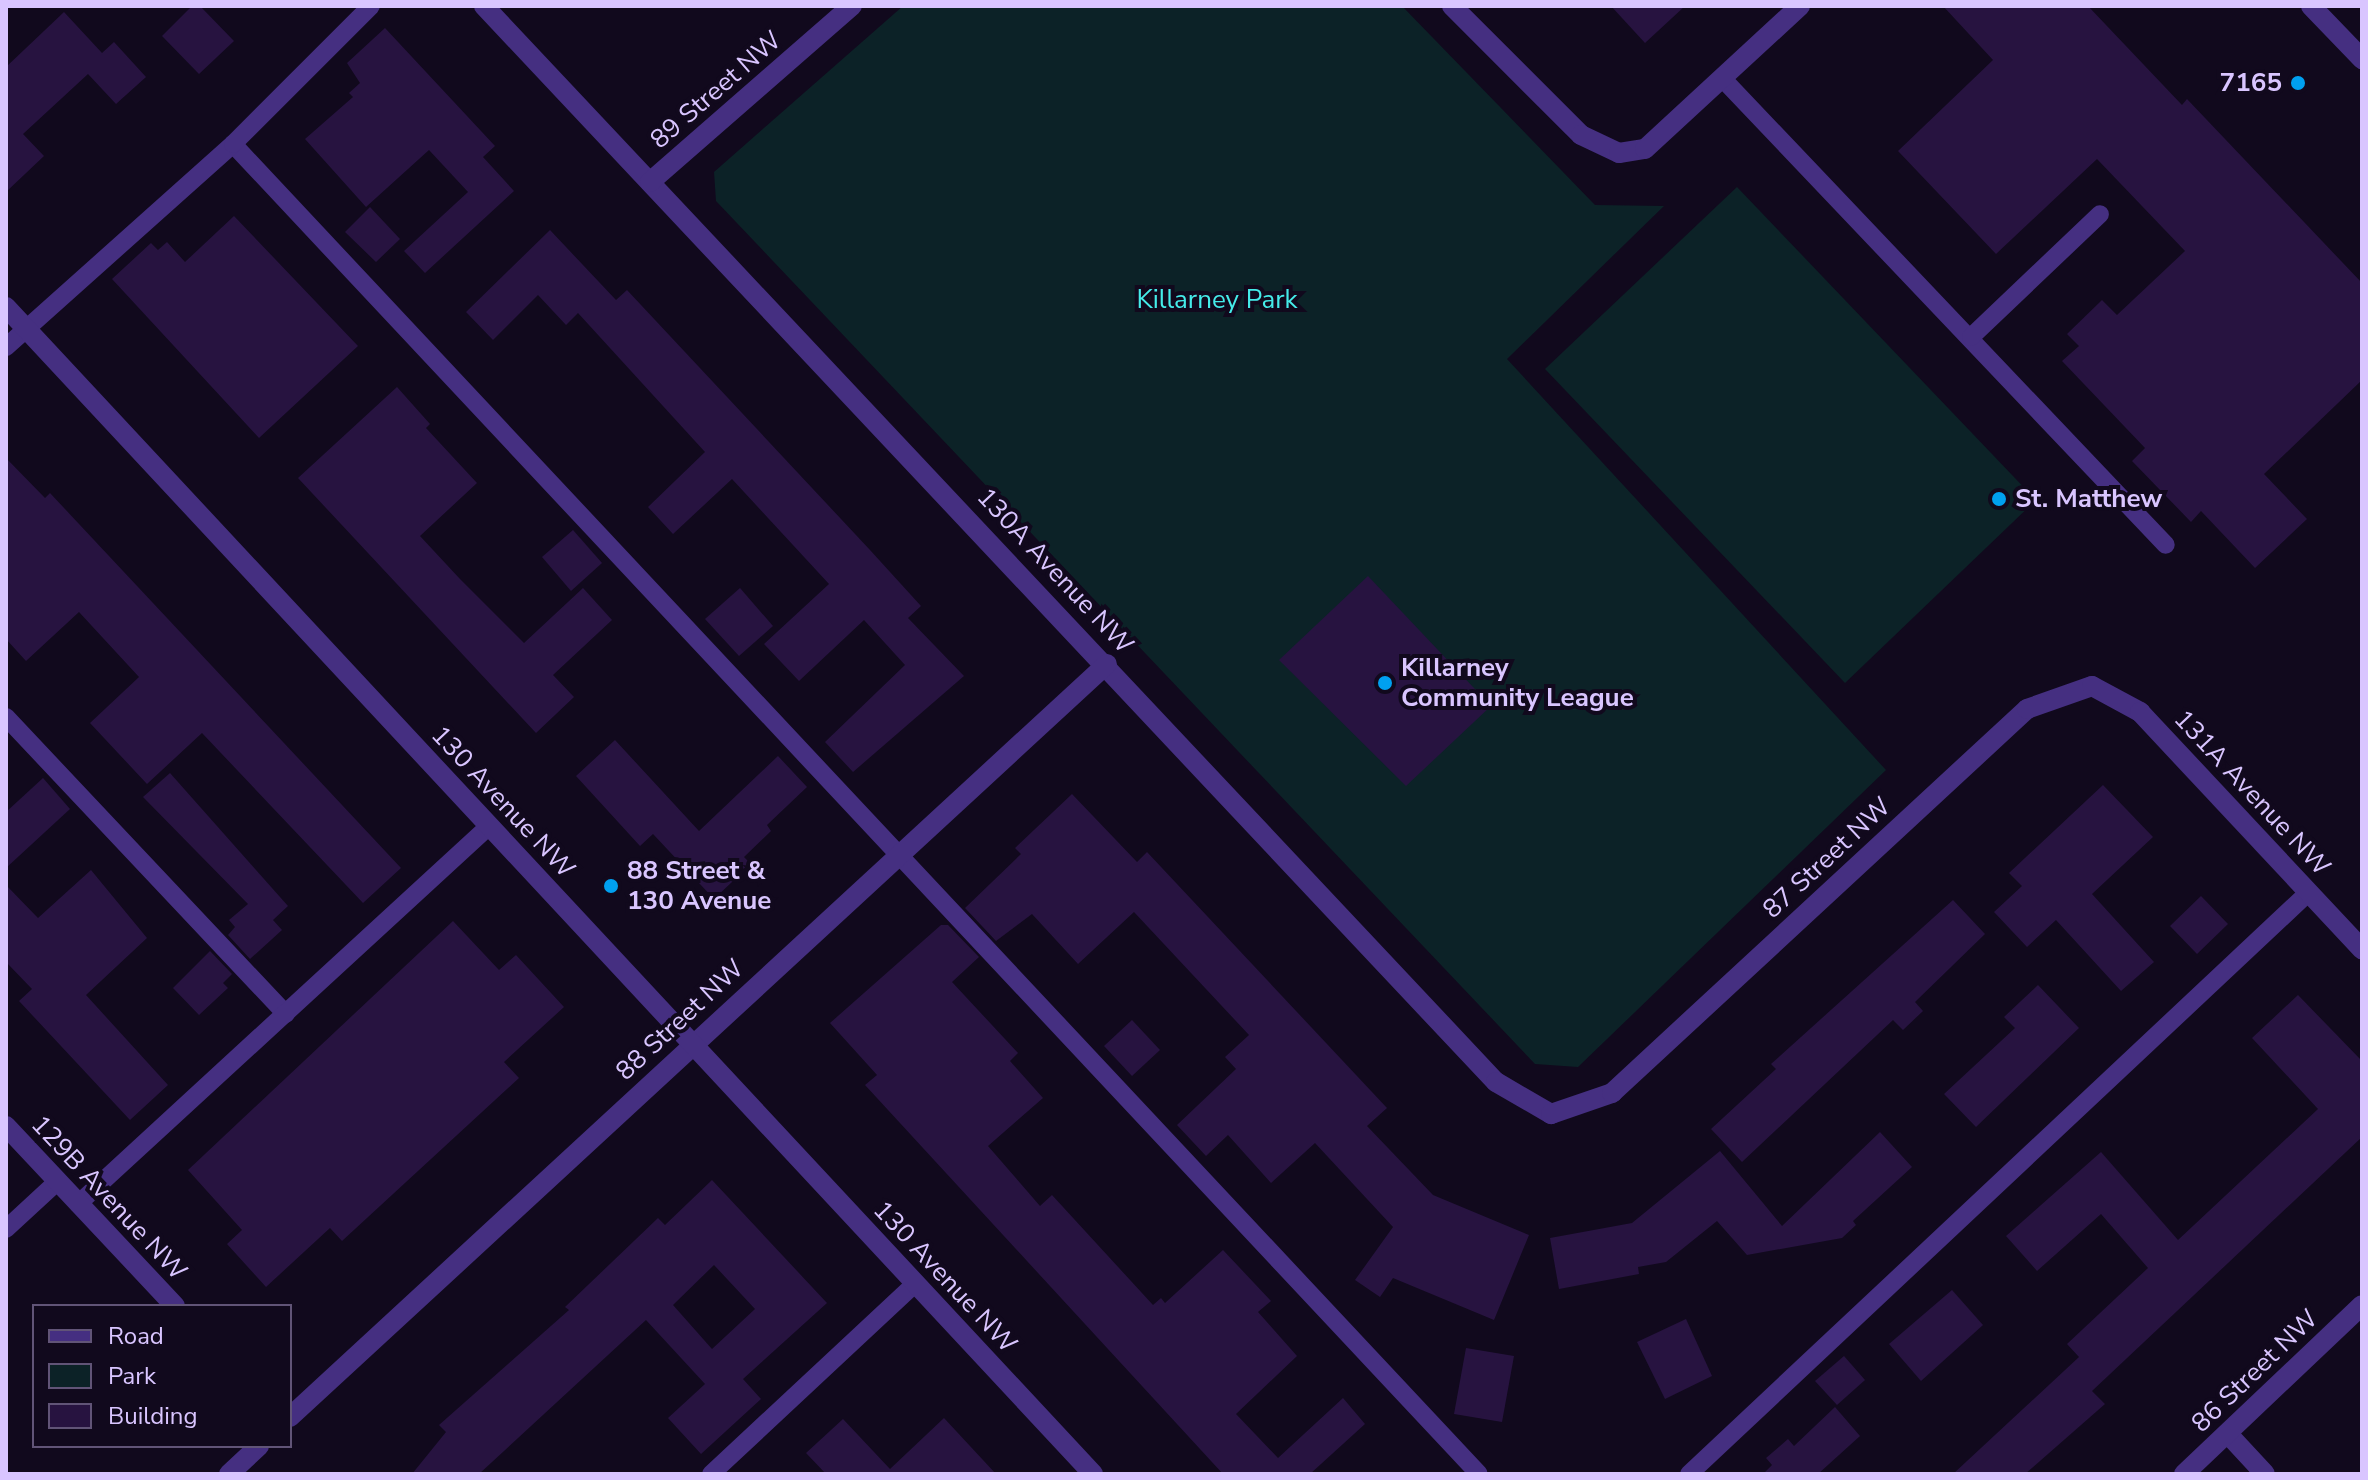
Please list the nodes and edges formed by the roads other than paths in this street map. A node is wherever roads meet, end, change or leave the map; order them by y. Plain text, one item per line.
1 (371, 6) edge
2 (484, 6) edge
3 (852, 6) edge
4 (1452, 6) edge
5 (1800, 6) edge
6 (2311, 6) edge
7 (2362, 59) edge
8 (1722, 78) junction
9 (233, 144) junction
10 (650, 182) junction
11 (2100, 214) dead end
12 (6, 307) edge
13 (25, 328) junction
14 (1971, 337) junction
15 (6, 347) edge
16 (2166, 545) dead end
17 (1107, 664) junction
18 (2092, 686) joint
19 (6, 717) edge
20 (489, 826) junction
21 (898, 854) junction
22 (2309, 892) junction
23 (2362, 949) edge
24 (286, 1014) junction
25 (692, 1044) junction
26 (1612, 1093) joint
27 (6, 1126) edge
28 (57, 1182) junction
29 (78, 1204) junction
30 (6, 1229) edge
31 (916, 1283) junction
32 (173, 1304) edge
33 (2362, 1305) edge
34 (292, 1415) edge
35 (2228, 1434) junction
36 (257, 1448) edge
37 (229, 1474) edge
38 (711, 1474) edge
39 (1093, 1474) edge
40 (1479, 1474) edge
41 (1689, 1474) edge
42 (2184, 1474) edge
43 (2265, 1474) edge

1 - 9 lane
2 - 10 street, 130A Avenue NW
3 - 10 street, 89 Street NW
4 - 8 street
5 - 8 street
6 - 7 street
8 - 14 lane
9 - 13 lane
9 - 21 lane
10 - 17 street, 130A Avenue NW
11 - 14 lane
12 - 13 street, 130 Avenue NW
13 - 15 lane
13 - 20 street, 130 Avenue NW
14 - 16 lane
17 - 21 street, 88 Street NW
17 - 26 street, 130A Avenue NW
18 - 22 street, 131A Avenue NW
18 - 26 street, 87 Street NW
19 - 24 lane
20 - 24 lane
20 - 25 street, 130 Avenue NW
21 - 25 street, 88 Street NW
21 - 40 lane
22 - 23 street, 131A Avenue NW
22 - 41 lane
24 - 29 lane
25 - 31 street, 130 Avenue NW
25 - 34 street, 88 Street NW
27 - 28 street, 129B Avenue NW
28 - 29 street, 129B Avenue NW
28 - 30 lane
29 - 32 street, 129B Avenue NW
31 - 38 lane
31 - 39 street, 130 Avenue NW
33 - 35 street, 86 Street NW
35 - 42 street, 86 Street NW
35 - 43 street
36 - 37 street

